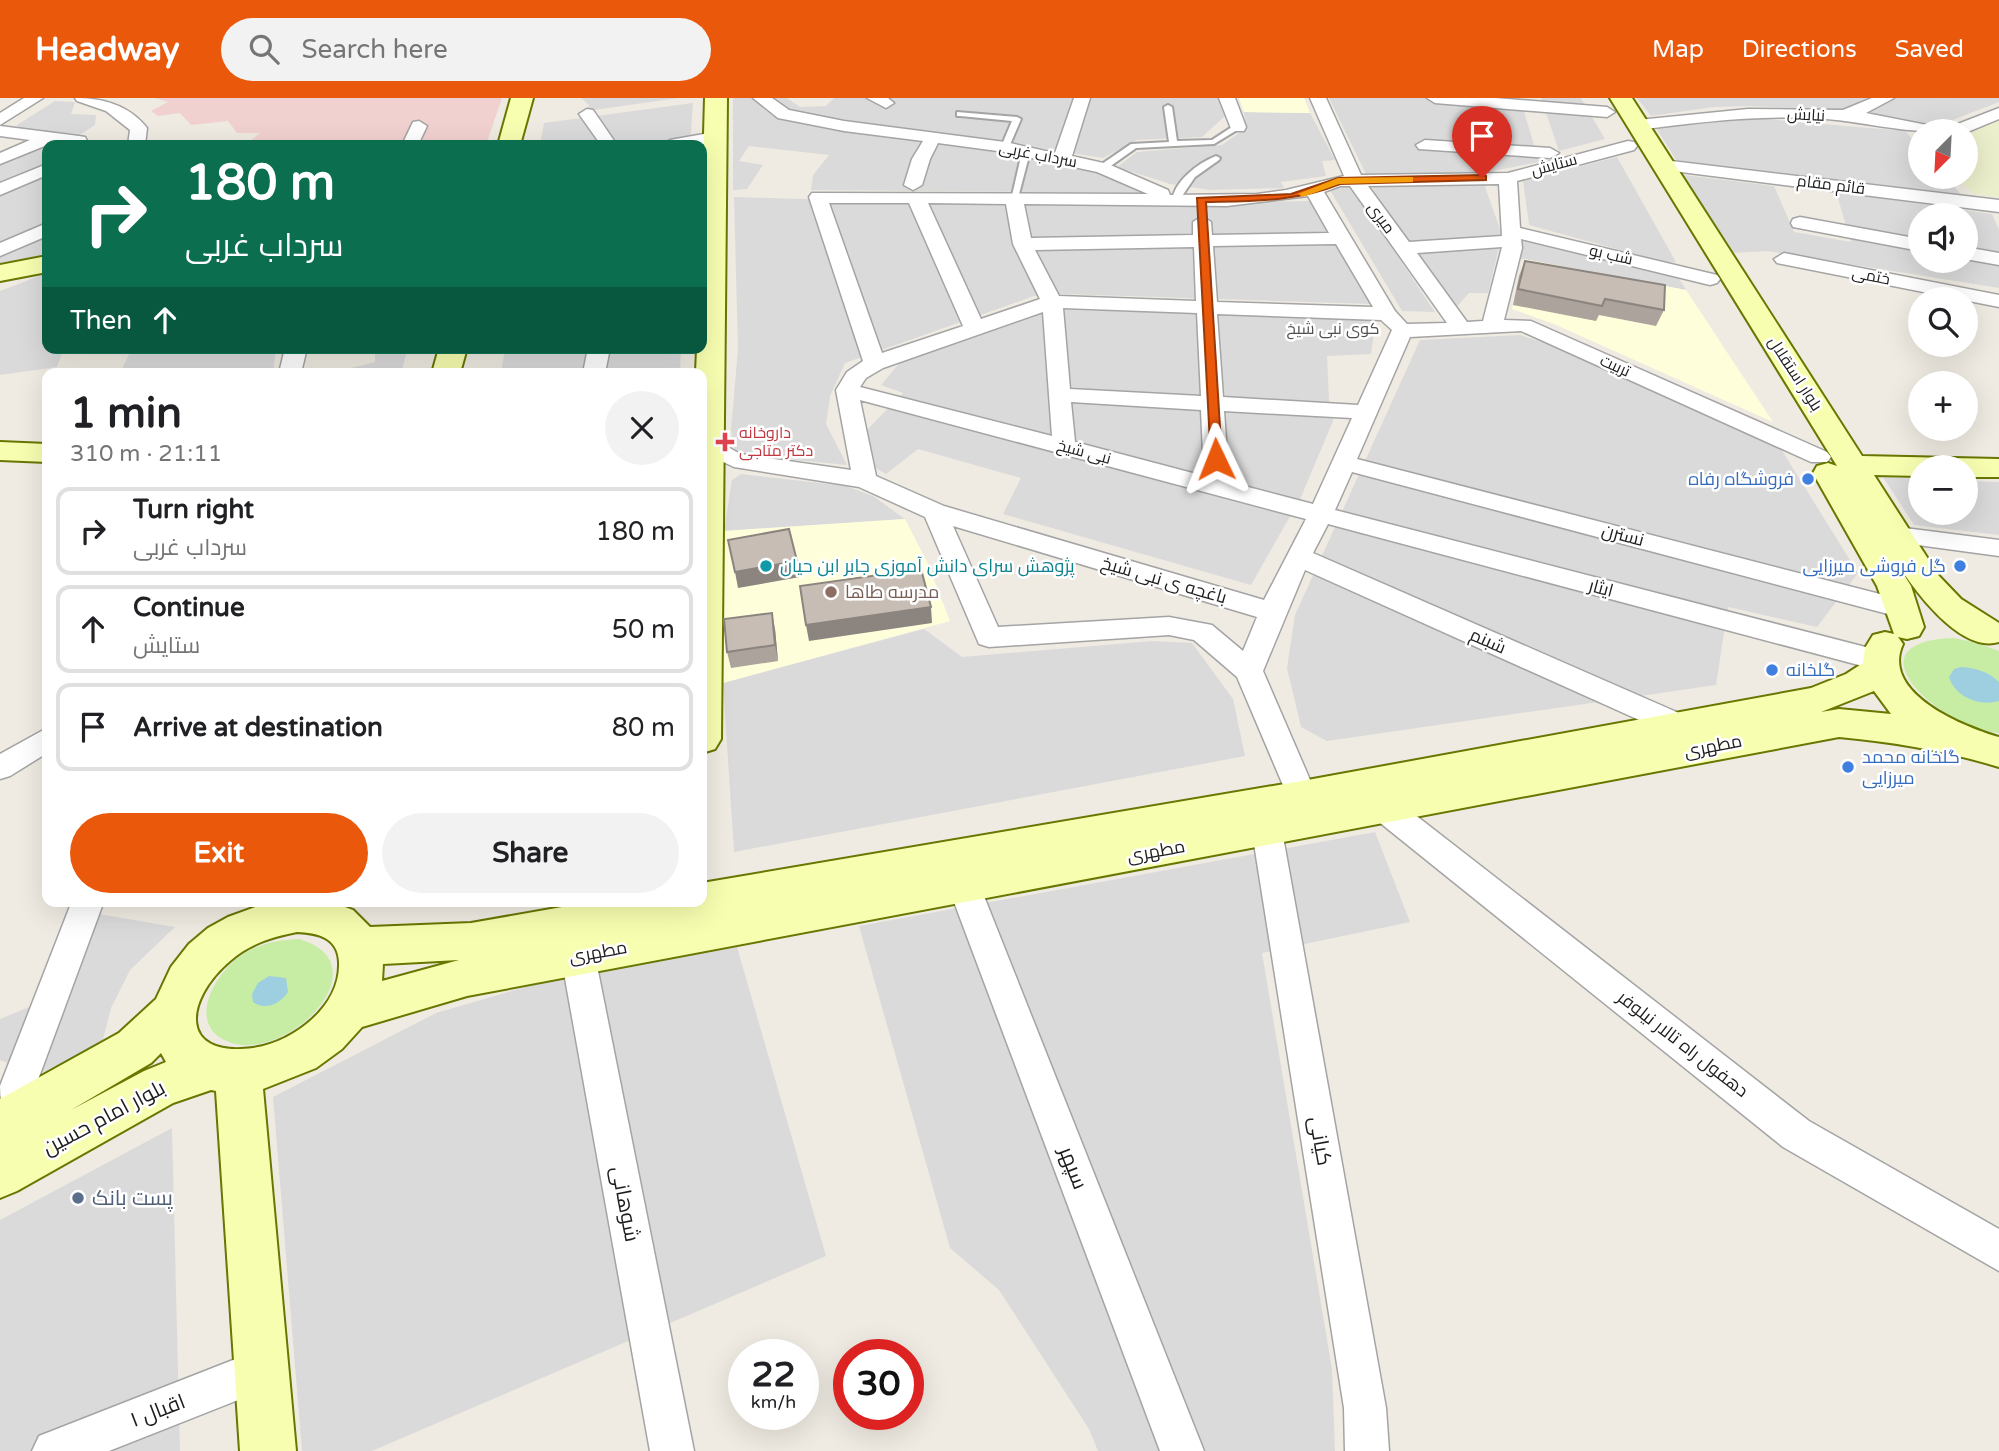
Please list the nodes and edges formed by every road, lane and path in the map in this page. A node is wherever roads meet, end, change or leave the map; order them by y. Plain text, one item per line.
1 (35, 98) edge
2 (83, 98) edge
3 (522, 98) edge
4 (716, 98) edge
5 (761, 98) edge
6 (1082, 98) edge
7 (1227, 98) edge
8 (1318, 98) edge
9 (1435, 98) edge
10 (1886, 98) edge
11 (1534, 102) edge
12 (1609, 103) edge
13 (104, 106) junction
14 (1168, 107) dead end
15 (1999, 113) edge
16 (587, 114) dead end
17 (960, 114) dead end
18 (1842, 117) junction
19 (0, 120) edge
20 (1978, 122) edge
21 (1908, 125) edge
22 (419, 126) dead end
23 (1238, 127) joint
24 (0, 131) edge
25 (1633, 135) junction
26 (54, 136) junction
27 (88, 136) edge
28 (715, 137) junction
29 (933, 138) junction
30 (45, 140) edge
31 (137, 140) edge
32 (412, 140) edge
33 (510, 140) edge
34 (605, 140) edge
35 (698, 140) edge
36 (42, 141) edge
37 (1173, 145) junction
38 (1425, 145) dead end
39 (1005, 147) junction
40 (1027, 152) junction
41 (1216, 158) dead end
42 (0, 159) edge
43 (1062, 159) junction
44 (1552, 159) junction
45 (1662, 165) junction
46 (1102, 168) junction
47 (42, 171) edge
48 (1508, 178) junction
49 (1355, 181) junction
50 (1975, 189) edge
51 (0, 190) edge
52 (1314, 191) junction
53 (914, 192) junction
54 (1890, 193) junction
55 (1014, 198) junction
56 (1175, 200) junction
57 (1201, 200) junction
58 (1993, 205) edge
59 (708, 221) edge
60 (1800, 223) dead end
61 (1999, 225) edge
62 (42, 231) edge
63 (1512, 236) junction
64 (1342, 238) junction
65 (1203, 240) junction
66 (1895, 241) junction
67 (1908, 243) edge
68 (1023, 244) junction
69 (1403, 248) junction
70 (0, 250) edge
71 (1978, 255) edge
72 (1784, 259) dead end
73 (1999, 259) edge
74 (707, 261) edge
75 (42, 265) edge
76 (0, 273) edge
77 (1710, 279) junction
78 (0, 282) edge
79 (1999, 301) edge
80 (1052, 302) junction
81 (1208, 308) junction
82 (707, 314) edge
83 (1394, 322) junction
84 (1492, 326) junction
85 (975, 328) junction
86 (1461, 328) junction
87 (875, 363) junction
88 (847, 390) junction
89 (1060, 395) junction
90 (1214, 404) junction
91 (1364, 412) junction
92 (707, 446) edge
93 (1064, 447) junction
94 (0, 451) edge
95 (42, 453) edge
96 (1818, 457) junction
97 (1342, 462) junction
98 (1853, 465) junction
99 (1999, 468) edge
100 (865, 480) junction
101 (1217, 487) junction
102 (935, 512) junction
103 (1321, 514) junction
104 (1897, 535) junction
105 (1999, 548) edge
106 (1297, 557) junction
107 (1272, 612) junction
108 (1905, 618) junction
109 (1994, 635) edge
110 (1881, 665) junction
111 (1249, 671) junction
112 (1678, 725) junction
113 (42, 742) edge
114 (1984, 748) edge
115 (0, 768) edge
116 (1303, 796) junction
117 (1385, 808) junction
118 (1267, 831) junction
119 (964, 886) junction
120 (707, 900) edge
121 (86, 907) edge
122 (669, 907) edge
123 (298, 908) edge
124 (359, 946) junction
125 (578, 956) junction
126 (347, 1011) junction
127 (173, 1012) junction
128 (224, 1070) junction
129 (5, 1106) edge
130 (0, 1174) edge
131 (1999, 1251) edge
132 (261, 1370) junction
133 (54, 1451) edge
134 (268, 1451) edge
135 (673, 1451) edge
136 (1182, 1451) edge
137 (1367, 1451) edge

1 - 19 street
2 - 13 street
3 - 33 main road
4 - 28 main road
5 - 29 street, سرداب غربی
6 - 43 street
7 - 23 street
8 - 49 street, میری
9 - 11 street
10 - 18 street
11 - 12 street
11 - 44 street
12 - 25 main road, بلوار استقلال
13 - 27 street
13 - 31 street
14 - 37 lane
15 - 20 street
16 - 34 street
17 - 39 lane
18 - 21 street, نیایش
18 - 25 street, نیایش
22 - 32 street
23 - 37 lane
24 - 26 street
25 - 44 street, ستایش
25 - 45 main road, بلوار استقلال
25 - 77 main road, بلوار استقلال
26 - 27 street
26 - 30 street
28 - 35 street
28 - 59 main road
29 - 39 street, سرداب غربی
29 - 53 street
36 - 42 street
37 - 46 lane
38 - 44 street
39 - 40 street, سرداب غربی
40 - 43 street, سرداب غربی
40 - 55 lane
41 - 56 lane
43 - 46 street, سرداب غربی
44 - 48 street, ستایش
45 - 54 street, قائم مقام
45 - 98 main road, بلوار استقلال
46 - 56 street, سرداب غربی
47 - 51 street
48 - 49 street, ستایش
48 - 63 street
49 - 52 street, ستایش
49 - 69 street, میری
50 - 58 street
52 - 57 street, سرداب غربی
52 - 64 street
53 - 55 street
53 - 85 street
53 - 87 street
54 - 58 street, قائم مقام
54 - 66 street
55 - 56 street
55 - 68 street
56 - 57 street, سرداب غربی
57 - 65 street
58 - 61 street
59 - 74 main road
60 - 66 street
62 - 70 street
63 - 69 street, شب بو
63 - 77 street, شب بو
63 - 84 street
64 - 65 street
64 - 83 street
65 - 68 street
65 - 81 street
66 - 67 street
68 - 80 street
69 - 86 street, میری
71 - 73 street
72 - 79 street, ختمی
74 - 82 main road
75 - 76 main road
75 - 78 street
77 - 96 main road, بلوار استقلال
80 - 81 street, تربیت
80 - 85 street
80 - 89 street
81 - 83 street, تربیت
81 - 90 street
83 - 86 street, تربیت
83 - 91 street
84 - 86 street, تربیت
84 - 96 street, تربیت
85 - 87 street
87 - 88 street
88 - 93 street, نبی شیخ
88 - 100 street
89 - 90 street
89 - 93 street
90 - 91 street
90 - 101 street
91 - 97 street
92 - 100 street
93 - 101 street, نبی شیخ
94 - 95 main road
96 - 108 main road, بلوار استقلال
97 - 103 street
97 - 108 street, نسترن
98 - 99 main road
98 - 104 main road, بلوار استقلال
100 - 102 street, باغچه ی نبی شیخ
101 - 103 street, نبی شیخ
102 - 107 street, باغچه ی نبی شیخ
102 - 111 street
103 - 106 street
103 - 110 street, ایثار
104 - 105 street
104 - 109 main road, بلوار استقلال
106 - 107 street
106 - 112 street, شبنم
107 - 111 street
108 - 109 main road
108 - 110 main road
110 - 112 main road, مطهری
110 - 114 main road
111 - 116 street
112 - 116 main road, مطهری
113 - 115 street
114 - 117 main road, مطهری
116 - 120 main road, مطهری
117 - 118 main road, مطهری
117 - 131 street, دهفول راه تالار نیلوفر
118 - 119 main road, مطهری
118 - 137 street, کیانی
119 - 125 main road, مطهری
119 - 136 street, سپهر
121 - 129 street
122 - 124 main road, مطهری
123 - 124 main road
123 - 127 main road
124 - 126 main road
125 - 126 main road, مطهری
125 - 135 street, شوهانی
126 - 128 main road
127 - 128 main road
127 - 129 main road
128 - 130 main road, بلوار امام حسین
128 - 132 main road
132 - 133 street, اقبال ۱
132 - 134 main road

